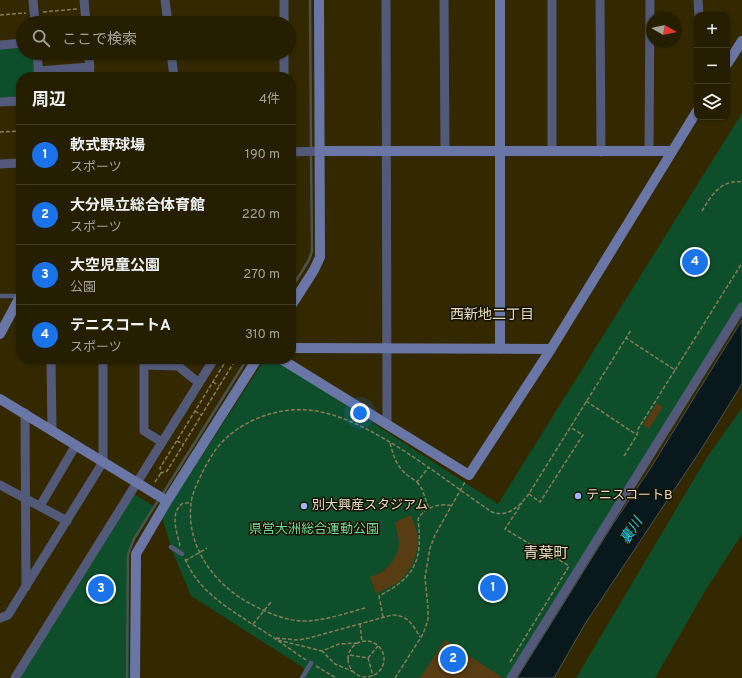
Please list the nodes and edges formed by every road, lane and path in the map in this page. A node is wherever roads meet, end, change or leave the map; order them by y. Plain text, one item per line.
1 (33, 0) edge
2 (165, 0) edge
3 (284, 0) edge
4 (319, 0) edge
5 (386, 0) edge
6 (444, 0) edge
7 (500, 0) edge
8 (552, 0) edge
9 (600, 0) edge
10 (650, 0) edge
11 (698, 0) edge
12 (85, 4) edge
13 (699, 12) edge
14 (34, 13) junction
15 (0, 15) edge
16 (34, 16) edge
17 (86, 16) edge
18 (167, 16) edge
19 (284, 16) edge
20 (742, 41) edge
21 (16, 44) edge
22 (0, 45) edge
23 (730, 59) edge
24 (38, 60) edge
25 (89, 60) edge
26 (172, 60) edge
27 (284, 60) edge
28 (90, 67) junction
29 (39, 72) edge
30 (54, 72) edge
31 (90, 72) edge
32 (173, 72) edge
33 (284, 72) edge
34 (16, 101) edge
35 (0, 102) edge
36 (694, 116) edge
37 (16, 131) edge
38 (0, 132) edge
39 (649, 151) junction
40 (296, 152) edge
41 (314, 152) junction
42 (387, 152) junction
43 (445, 152) junction
44 (500, 152) junction
45 (552, 152) junction
46 (601, 152) junction
47 (672, 152) junction
48 (16, 163) edge
49 (0, 164) edge
50 (742, 184) edge
51 (702, 211) dead end
52 (742, 263) edge
53 (0, 296) edge
54 (16, 296) edge
55 (296, 298) edge
56 (16, 305) edge
57 (742, 308) edge
58 (0, 334) edge
59 (626, 338) dead end
60 (296, 348) edge
61 (387, 349) junction
62 (500, 349) junction
63 (551, 349) junction
64 (51, 364) edge
65 (103, 364) edge
66 (144, 364) edge
67 (180, 364) edge
68 (211, 364) edge
69 (224, 364) edge
70 (233, 364) edge
71 (254, 364) edge
72 (289, 364) edge
73 (675, 370) junction
74 (213, 382) junction
75 (199, 383) junction
76 (219, 386) junction
77 (0, 399) edge
78 (586, 401) dead end
79 (195, 411) junction
80 (25, 413) junction
81 (201, 415) junction
82 (387, 424) junction
83 (570, 426) dead end
84 (52, 430) junction
85 (637, 435) junction
86 (177, 441) junction
87 (162, 442) junction
88 (389, 443) dead end
89 (183, 444) junction
90 (76, 445) junction
91 (624, 456) dead end
92 (103, 462) junction
93 (428, 468) dead end
94 (161, 473) junction
95 (469, 475) junction
96 (136, 482) junction
97 (155, 482) dead end
98 (418, 482) junction
99 (0, 485) edge
100 (26, 498) junction
101 (167, 502) junction
102 (40, 506) junction
103 (452, 506) junction
104 (429, 509) junction
105 (67, 521) junction
106 (172, 548) dead end
107 (207, 548) dead end
108 (199, 553) junction
109 (182, 554) junction
110 (185, 561) junction
111 (26, 587) junction
112 (271, 602) dead end
113 (365, 608) dead end
114 (263, 610) junction
115 (383, 617) junction
116 (0, 618) edge
117 (253, 624) junction
118 (360, 624) junction
119 (421, 638) junction
120 (275, 639) junction
121 (361, 642) junction
122 (378, 646) junction
123 (322, 651) junction
124 (349, 655) junction
125 (368, 658) junction
126 (510, 662) dead end
127 (311, 663) junction
128 (354, 672) junction
129 (372, 676) junction
130 (359, 677) edge
131 (15, 678) edge
132 (135, 678) edge
133 (302, 678) edge
134 (336, 678) edge
135 (395, 678) edge
136 (511, 678) edge

1 - 14 street
2 - 18 street
3 - 19 street
4 - 41 street
5 - 42 street
6 - 43 street
7 - 44 street
8 - 45 street
9 - 46 street
10 - 39 street
11 - 13 street
12 - 14 path
12 - 17 street
14 - 15 path
14 - 16 street
20 - 23 street
21 - 22 street
24 - 29 street
25 - 28 street
26 - 32 street
27 - 33 street
28 - 30 street
28 - 31 street
34 - 35 street
36 - 47 street
37 - 38 path
39 - 46 street
39 - 47 street
40 - 41 street
41 - 42 street
41 - 55 street
42 - 43 street
42 - 61 street
43 - 44 street
44 - 45 street
44 - 62 street
45 - 46 street
47 - 63 street
48 - 49 street
50 - 51 path
52 - 73 path
53 - 54 lane
56 - 58 street
57 - 136 street
59 - 73 path
60 - 61 street
61 - 62 street
61 - 82 street
62 - 63 street
63 - 95 street
64 - 84 street
65 - 92 street
66 - 87 street
67 - 75 street
68 - 75 street
69 - 74 path
70 - 76 path
71 - 101 street
72 - 82 street
73 - 85 path
74 - 76 path
74 - 79 path
75 - 87 street
76 - 81 path
77 - 80 street
78 - 85 path
79 - 81 path
79 - 86 path
80 - 84 street
80 - 100 street
81 - 89 path
82 - 95 street
83 - 126 path
84 - 90 street
85 - 91 path
86 - 89 path
86 - 94 path
87 - 96 street
88 - 98 path
89 - 94 path
90 - 92 street
90 - 102 street
92 - 96 street
92 - 105 street
93 - 98 path
94 - 97 path
95 - 103 path
96 - 101 street
96 - 131 street
98 - 104 path
99 - 100 street
100 - 102 street
100 - 111 street
101 - 132 street
102 - 105 street
103 - 104 path
103 - 119 path
104 - 115 path
105 - 111 street
106 - 109 lane
107 - 108 path
108 - 109 path
108 - 110 path
108 - 114 path
109 - 110 path
110 - 117 path
111 - 116 street
112 - 114 path
113 - 114 path
114 - 117 path
115 - 118 path
115 - 119 path
117 - 120 path
118 - 120 path
118 - 121 path
119 - 135 path
120 - 123 path
120 - 127 path
121 - 122 path
121 - 123 path
121 - 124 path
122 - 125 path
122 - 129 path
123 - 128 path
124 - 125 path
124 - 128 path
125 - 129 path
127 - 133 lane
127 - 134 path
128 - 130 path
129 - 130 path

